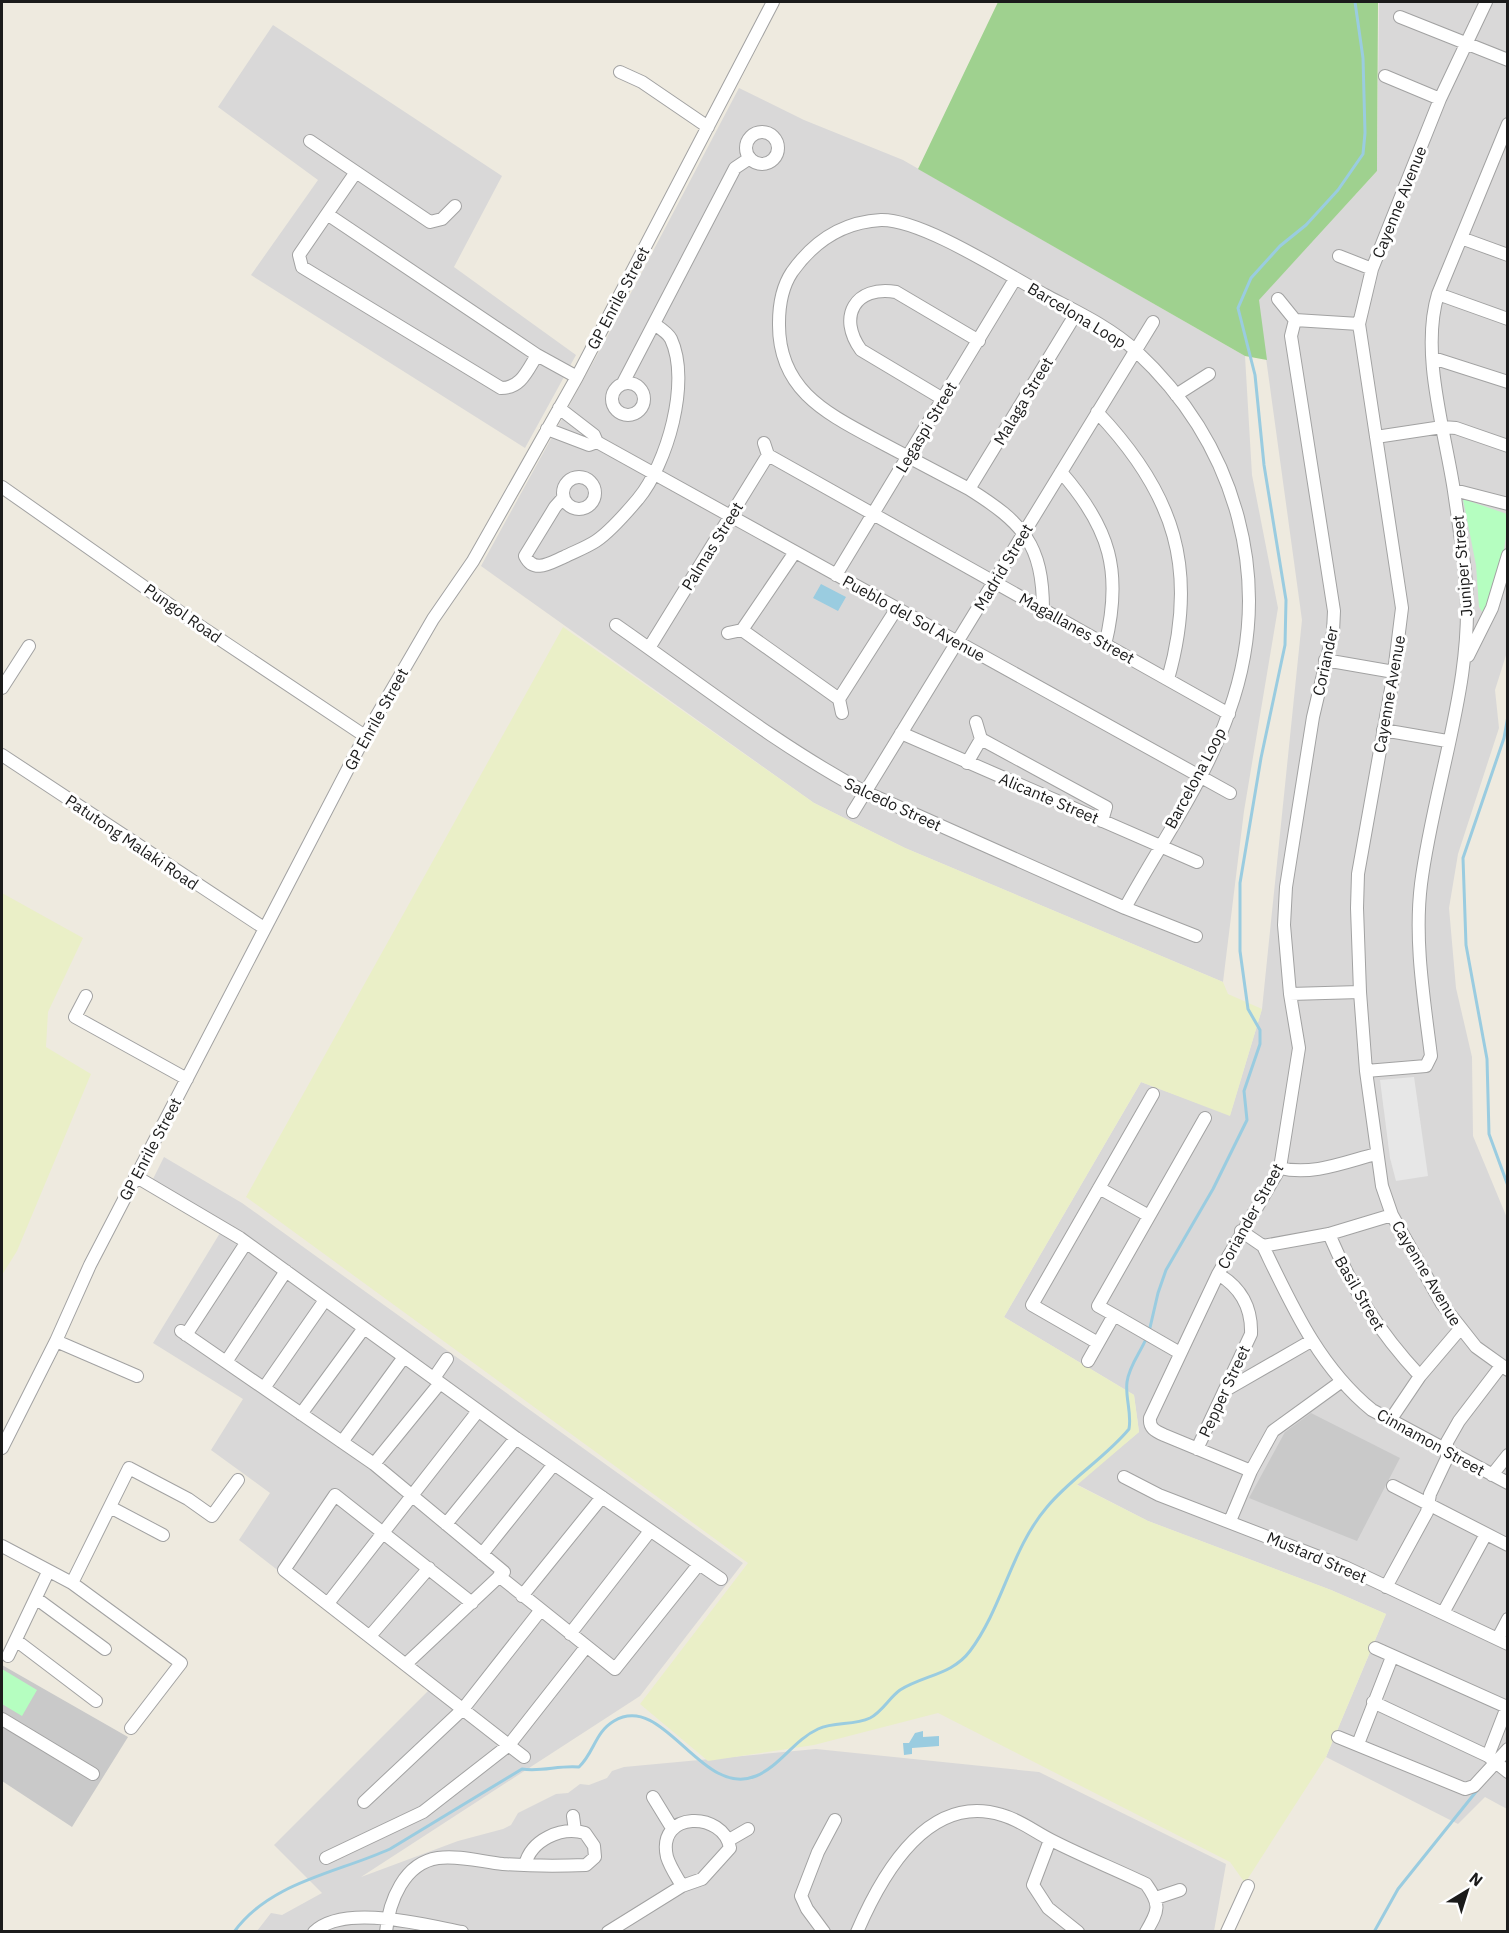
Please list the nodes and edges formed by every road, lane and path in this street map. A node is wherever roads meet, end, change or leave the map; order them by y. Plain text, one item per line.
1 (773, 2) edge
2 (1486, 2) edge
3 (1400, 17) dead end
4 (1467, 43) junction
5 (1508, 60) edge
6 (620, 72) dead end
7 (1385, 76) dead end
8 (1440, 99) junction
9 (708, 127) junction
10 (1506, 130) edge
11 (310, 141) dead end
12 (750, 158) dead end
13 (356, 172) junction
14 (455, 206) dead end
15 (327, 214) junction
16 (1461, 238) junction
17 (1508, 255) edge
18 (1340, 256) dead end
19 (1372, 269) junction
20 (1015, 279) junction
21 (1438, 294) junction
22 (1278, 299) dead end
23 (1077, 312) junction
24 (1508, 319) edge
25 (1295, 320) junction
26 (1153, 321) dead end
27 (654, 324) junction
28 (1359, 324) junction
29 (979, 340) junction
30 (1135, 350) junction
31 (537, 355) junction
32 (1433, 358) junction
33 (1209, 374) dead end
34 (577, 377) junction
35 (1508, 382) edge
36 (623, 383) dead end
37 (1176, 395) junction
38 (943, 399) junction
39 (559, 408) junction
40 (1097, 412) junction
41 (1442, 427) junction
42 (547, 429) junction
43 (1376, 437) junction
44 (597, 442) junction
45 (1508, 446) edge
46 (766, 449) joint
47 (908, 457) junction
48 (1061, 472) junction
49 (655, 474) junction
50 (2, 487) edge
51 (969, 489) junction
52 (1454, 490) junction
53 (563, 498) dead end
54 (1508, 504) edge
55 (873, 515) junction
56 (731, 516) junction
57 (1024, 531) junction
58 (795, 552) junction
59 (1508, 555) edge
60 (836, 575) junction
61 (994, 582) junction
62 (897, 608) junction
63 (1043, 610) junction
64 (616, 625) dead end
65 (742, 630) junction
66 (728, 633) dead end
67 (958, 642) junction
68 (1105, 645) junction
69 (29, 646) dead end
70 (649, 648) junction
71 (1325, 660) junction
72 (1466, 660) junction
73 (1394, 672) junction
74 (1168, 680) junction
75 (2, 688) edge
76 (839, 699) junction
77 (842, 713) dead end
78 (1229, 714) junction
79 (976, 722) dead end
80 (1383, 730) junction
81 (901, 733) junction
82 (365, 736) junction
83 (981, 739) junction
84 (1447, 741) junction
85 (2, 754) edge
86 (967, 763) junction
87 (1199, 776) junction
88 (865, 792) junction
89 (1230, 793) dead end
90 (853, 812) dead end
91 (1102, 821) junction
92 (1159, 846) junction
93 (1197, 861) dead end
94 (1125, 908) junction
95 (264, 928) junction
96 (1196, 936) dead end
97 (1360, 992) junction
98 (1290, 994) junction
99 (86, 996) dead end
100 (1365, 1071) junction
101 (187, 1079) junction
102 (1153, 1094) dead end
103 (1204, 1118) dead end
104 (1376, 1154) junction
105 (1280, 1168) junction
106 (135, 1176) junction
107 (1099, 1188) junction
108 (1392, 1215) junction
109 (1149, 1216) junction
110 (1240, 1231) junction
111 (1329, 1234) junction
112 (246, 1243) junction
113 (1263, 1246) junction
114 (286, 1271) junction
115 (1218, 1274) junction
116 (325, 1300) junction
117 (1114, 1316) junction
118 (364, 1328) junction
119 (1460, 1329) junction
120 (56, 1341) junction
121 (1311, 1341) junction
122 (1098, 1343) junction
123 (1180, 1353) junction
124 (404, 1357) junction
125 (447, 1359) dead end
126 (1088, 1361) dead end
127 (226, 1362) junction
128 (1504, 1368) edge
129 (137, 1376) dead end
130 (1420, 1376) junction
131 (437, 1381) junction
132 (1342, 1381) junction
133 (264, 1388) junction
134 (1224, 1390) junction
135 (478, 1411) junction
136 (301, 1414) junction
137 (1391, 1419) junction
138 (516, 1438) junction
139 (342, 1442) junction
140 (2, 1448) edge
141 (1197, 1449) junction
142 (1447, 1450) junction
143 (1508, 1455) edge
144 (374, 1464) junction
145 (554, 1464) junction
146 (1251, 1471) junction
147 (1492, 1475) junction
148 (1124, 1477) dead end
149 (238, 1480) dead end
150 (1508, 1483) edge
151 (1393, 1486) dead end
152 (411, 1495) junction
153 (602, 1497) junction
154 (1427, 1503) junction
155 (110, 1507) junction
156 (1230, 1521) junction
157 (446, 1524) junction
158 (650, 1531) junction
159 (382, 1532) junction
160 (1486, 1534) junction
161 (163, 1535) dead end
162 (1508, 1545) edge
163 (2, 1546) edge
164 (482, 1554) junction
165 (699, 1564) junction
166 (429, 1568) junction
167 (48, 1572) junction
168 (499, 1576) junction
169 (721, 1579) dead end
170 (72, 1583) junction
171 (1386, 1587) junction
172 (522, 1596) junction
173 (37, 1599) junction
174 (329, 1602) junction
175 (472, 1603) junction
176 (540, 1611) junction
177 (1443, 1613) junction
178 (1508, 1619) edge
179 (570, 1634) junction
180 (370, 1636) junction
181 (17, 1641) junction
182 (1502, 1641) edge
183 (586, 1647) junction
184 (1375, 1648) dead end
185 (105, 1649) dead end
186 (8, 1656) dead end
187 (1392, 1656) junction
188 (406, 1664) junction
189 (96, 1701) dead end
190 (1372, 1702) junction
191 (463, 1709) junction
192 (2, 1719) edge
193 (131, 1728) dead end
194 (1338, 1737) dead end
195 (1358, 1744) junction
196 (509, 1745) junction
197 (1508, 1749) edge
198 (524, 1757) dead end
199 (1499, 1765) edge
200 (93, 1774) dead end
201 (653, 1797) dead end
202 (364, 1802) dead end
203 (573, 1816) dead end
204 (835, 1820) dead end
205 (672, 1828) junction
206 (748, 1829) dead end
207 (575, 1831) junction
208 (729, 1840) junction
209 (1050, 1840) junction
210 (326, 1858) dead end
211 (525, 1865) junction
212 (682, 1886) junction
213 (1248, 1886) dead end
214 (1180, 1890) dead end
215 (1156, 1898) junction
216 (387, 1918) junction
217 (314, 1932) edge
218 (386, 1932) edge
219 (461, 1932) edge
220 (608, 1932) edge
221 (824, 1932) edge
222 (857, 1932) edge
223 (1077, 1932) edge
224 (1146, 1932) edge
225 (1227, 1932) edge

1 - 9 street, GP Enrile Street
2 - 4 street, Cayenne Avenue
3 - 4 street
4 - 5 street
4 - 8 street, Cayenne Avenue
6 - 9 street
7 - 8 street
8 - 19 street, Cayenne Avenue
9 - 34 street, GP Enrile Street
10 - 16 street, Juniper Street
11 - 13 street
12 - 27 street
13 - 14 street
13 - 15 street
15 - 31 street
15 - 31 street
16 - 17 street
16 - 21 street, Juniper Street
18 - 19 street
19 - 28 street, Cayenne Avenue
20 - 23 street, Barcelona Loop
20 - 29 street, Legaspi Street
20 - 47 street, Barcelona Loop
21 - 24 street
21 - 32 street, Juniper Street
22 - 25 street
23 - 30 street, Barcelona Loop
23 - 51 street, Malaga Street
25 - 28 street
25 - 71 street, Coriander
26 - 30 street, Madrid Street
27 - 36 street
27 - 49 street
28 - 43 street, Cayenne Avenue
29 - 38 street, Legaspi Street
29 - 38 street
30 - 37 street, Barcelona Loop
30 - 40 street, Madrid Street
31 - 34 street
32 - 35 street
32 - 41 street, Juniper Street
33 - 37 street
34 - 39 street, GP Enrile Street
37 - 78 street, Barcelona Loop
38 - 47 street, Legaspi Street
39 - 42 street, GP Enrile Street
39 - 44 street, Pueblo del Sol Avenue
40 - 48 street, Madrid Street
40 - 74 street
41 - 43 street
41 - 45 street
41 - 52 street, Juniper Street
42 - 44 street, Pueblo del Sol Avenue
42 - 82 street, GP Enrile Street
43 - 73 street, Cayenne Avenue
44 - 49 street, Pueblo del Sol Avenue
46 - 55 street, Magallanes Street
46 - 56 street, Palmas Street
47 - 51 street, Barcelona Loop
47 - 55 street, Legaspi Street
48 - 57 street, Madrid Street
48 - 68 street
49 - 53 street
49 - 56 street, Pueblo del Sol Avenue
50 - 82 street, Pungol Road
51 - 57 street, Barcelona Loop
52 - 54 street
52 - 72 street, Juniper Street
55 - 60 street, Legaspi Street
55 - 61 street, Magallanes Street
56 - 58 street, Pueblo del Sol Avenue
56 - 70 street, Palmas Street
57 - 61 street, Madrid Street
57 - 63 street
58 - 60 street, Pueblo del Sol Avenue
58 - 65 street
59 - 72 street
60 - 62 street, Pueblo del Sol Avenue
61 - 63 street, Magallanes Street
61 - 67 street, Madrid Street
62 - 67 street, Pueblo del Sol Avenue
62 - 76 street
63 - 68 street, Magallanes Street
64 - 70 street, Salcedo Street
65 - 66 street
65 - 76 street
67 - 81 street, Madrid Street
67 - 87 street, Pueblo del Sol Avenue
68 - 74 street, Magallanes Street
69 - 75 street
70 - 88 street, Salcedo Street
71 - 73 street
71 - 98 street, Coriander
72 - 84 street, Juniper Street
73 - 80 street, Cayenne Avenue
74 - 78 street, Magallanes Street
76 - 77 street
78 - 87 street, Barcelona Loop
79 - 83 street
80 - 84 street
80 - 97 street, Cayenne Avenue
81 - 86 street, Alicante Street
81 - 88 street, Madrid Street
82 - 95 street, GP Enrile Street
83 - 86 street
83 - 91 street
84 - 100 street, Juniper Street
85 - 95 street, Patutong Malaki Road
86 - 91 street, Alicante Street
87 - 89 street, Pueblo del Sol Avenue
87 - 92 street, Barcelona Loop
88 - 90 street, Madrid Street
88 - 94 street, Salcedo Street
91 - 92 street, Alicante Street
92 - 93 street, Alicante Street
92 - 94 street, Barcelona Loop
94 - 96 street, Salcedo Street
95 - 101 street, GP Enrile Street
97 - 98 street
97 - 100 street, Cayenne Avenue
98 - 105 street, Coriander Street
99 - 101 street
100 - 104 street, Cayenne Avenue
101 - 106 street, GP Enrile Street
102 - 107 street
103 - 109 street
104 - 105 street
104 - 108 street, Cayenne Avenue
105 - 110 street, Coriander Street
106 - 112 street
106 - 120 street, GP Enrile Street
107 - 109 street
107 - 122 street
108 - 111 street
108 - 119 street, Cayenne Avenue
109 - 117 street
110 - 113 street
110 - 115 street, Coriander Street
111 - 113 street
111 - 130 street, Basil Street
112 - 114 street
112 - 127 street
113 - 121 street, Cinnamon Street
114 - 116 street
114 - 127 street
115 - 123 street, Coriander Street
115 - 134 street, Pepper Street
116 - 118 street
116 - 133 street
117 - 122 street
117 - 123 street
118 - 124 street
118 - 136 street
119 - 128 street, Cayenne Avenue
119 - 130 street
120 - 129 street
120 - 140 street, GP Enrile Street
121 - 132 street, Cinnamon Street
121 - 134 street
122 - 126 street
123 - 141 street, Coriander Street
124 - 131 street
124 - 139 street
125 - 131 street
127 - 133 street
128 - 142 street
130 - 137 street
131 - 135 street
131 - 144 street
132 - 137 street, Cinnamon Street
132 - 146 street
133 - 136 street
134 - 141 street, Pepper Street
135 - 138 street
135 - 152 street
136 - 139 street
137 - 142 street, Cinnamon Street
138 - 145 street
138 - 157 street
139 - 144 street
141 - 146 street
142 - 147 street, Cinnamon Street
142 - 154 street
143 - 147 street
144 - 152 street
145 - 153 street
145 - 164 street
146 - 156 street
147 - 150 street, Cinnamon Street
148 - 156 street, Mustard Street
149 - 155 street
151 - 154 street
152 - 157 street
152 - 159 street
153 - 158 street
153 - 172 street
154 - 160 street
154 - 171 street
155 - 161 street
155 - 170 street
156 - 171 street, Mustard Street
157 - 164 street
158 - 165 street
158 - 179 street
159 - 166 street
159 - 174 street
159 - 174 street
160 - 162 street
160 - 177 street
163 - 167 street
164 - 168 street
165 - 169 street
165 - 183 street
166 - 175 street
166 - 180 street
167 - 170 street
167 - 173 street
168 - 172 street
168 - 175 street
170 - 193 street
171 - 177 street, Mustard Street
172 - 176 street
173 - 181 street
173 - 185 street
174 - 180 street
175 - 188 street
176 - 179 street
176 - 191 street
177 - 182 street, Mustard Street
178 - 182 street
179 - 183 street
180 - 188 street
181 - 186 street
181 - 189 street
183 - 196 street
184 - 187 street
187 - 190 street
187 - 199 street
188 - 191 street
190 - 195 street
190 - 199 street
191 - 196 street
191 - 202 street
192 - 200 street
194 - 195 street
195 - 199 street
196 - 198 street
196 - 210 street
197 - 199 street
201 - 205 street
203 - 207 street
204 - 221 street
205 - 208 street
205 - 212 street
206 - 208 street
207 - 211 street
207 - 211 street
208 - 212 street
209 - 215 street
209 - 222 street
209 - 223 street
211 - 216 street
212 - 220 street
213 - 225 street
214 - 215 street
215 - 224 street
216 - 217 street
216 - 218 street
216 - 219 street

